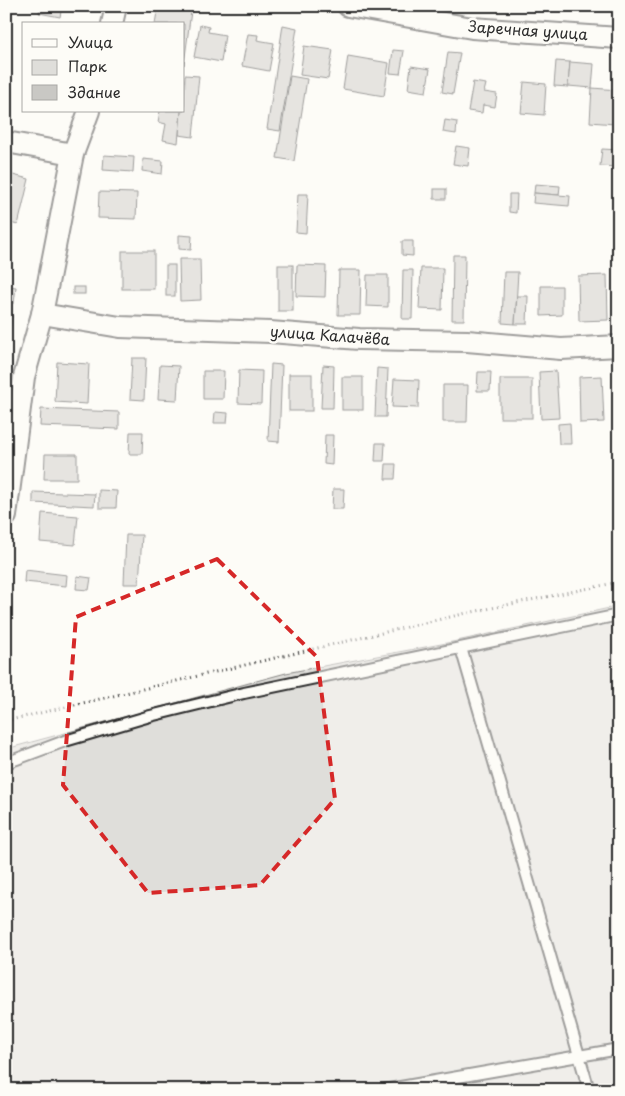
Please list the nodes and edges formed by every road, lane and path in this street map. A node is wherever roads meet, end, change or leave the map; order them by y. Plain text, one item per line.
1 (116, 6) edge
2 (348, 6) edge
3 (112, 22) edge
4 (619, 38) edge
5 (89, 112) edge
6 (6, 142) edge
7 (73, 154) junction
8 (42, 314) junction
9 (619, 346) edge
10 (15, 376) edge
11 (6, 516) edge
12 (619, 582) edge
13 (619, 615) edge
14 (461, 648) junction
15 (6, 720) edge
16 (6, 763) edge
17 (619, 1049) edge
18 (579, 1056) junction
19 (384, 1090) edge
20 (589, 1090) edge

1 - 3 street
2 - 4 street, Заречная улица
5 - 7 street
6 - 7 street
7 - 8 street
8 - 9 street, улица Калачёва
8 - 10 street
10 - 11 street
12 - 15 path
13 - 14 lane
14 - 16 lane
14 - 18 lane
17 - 18 lane
18 - 19 lane
18 - 20 lane

